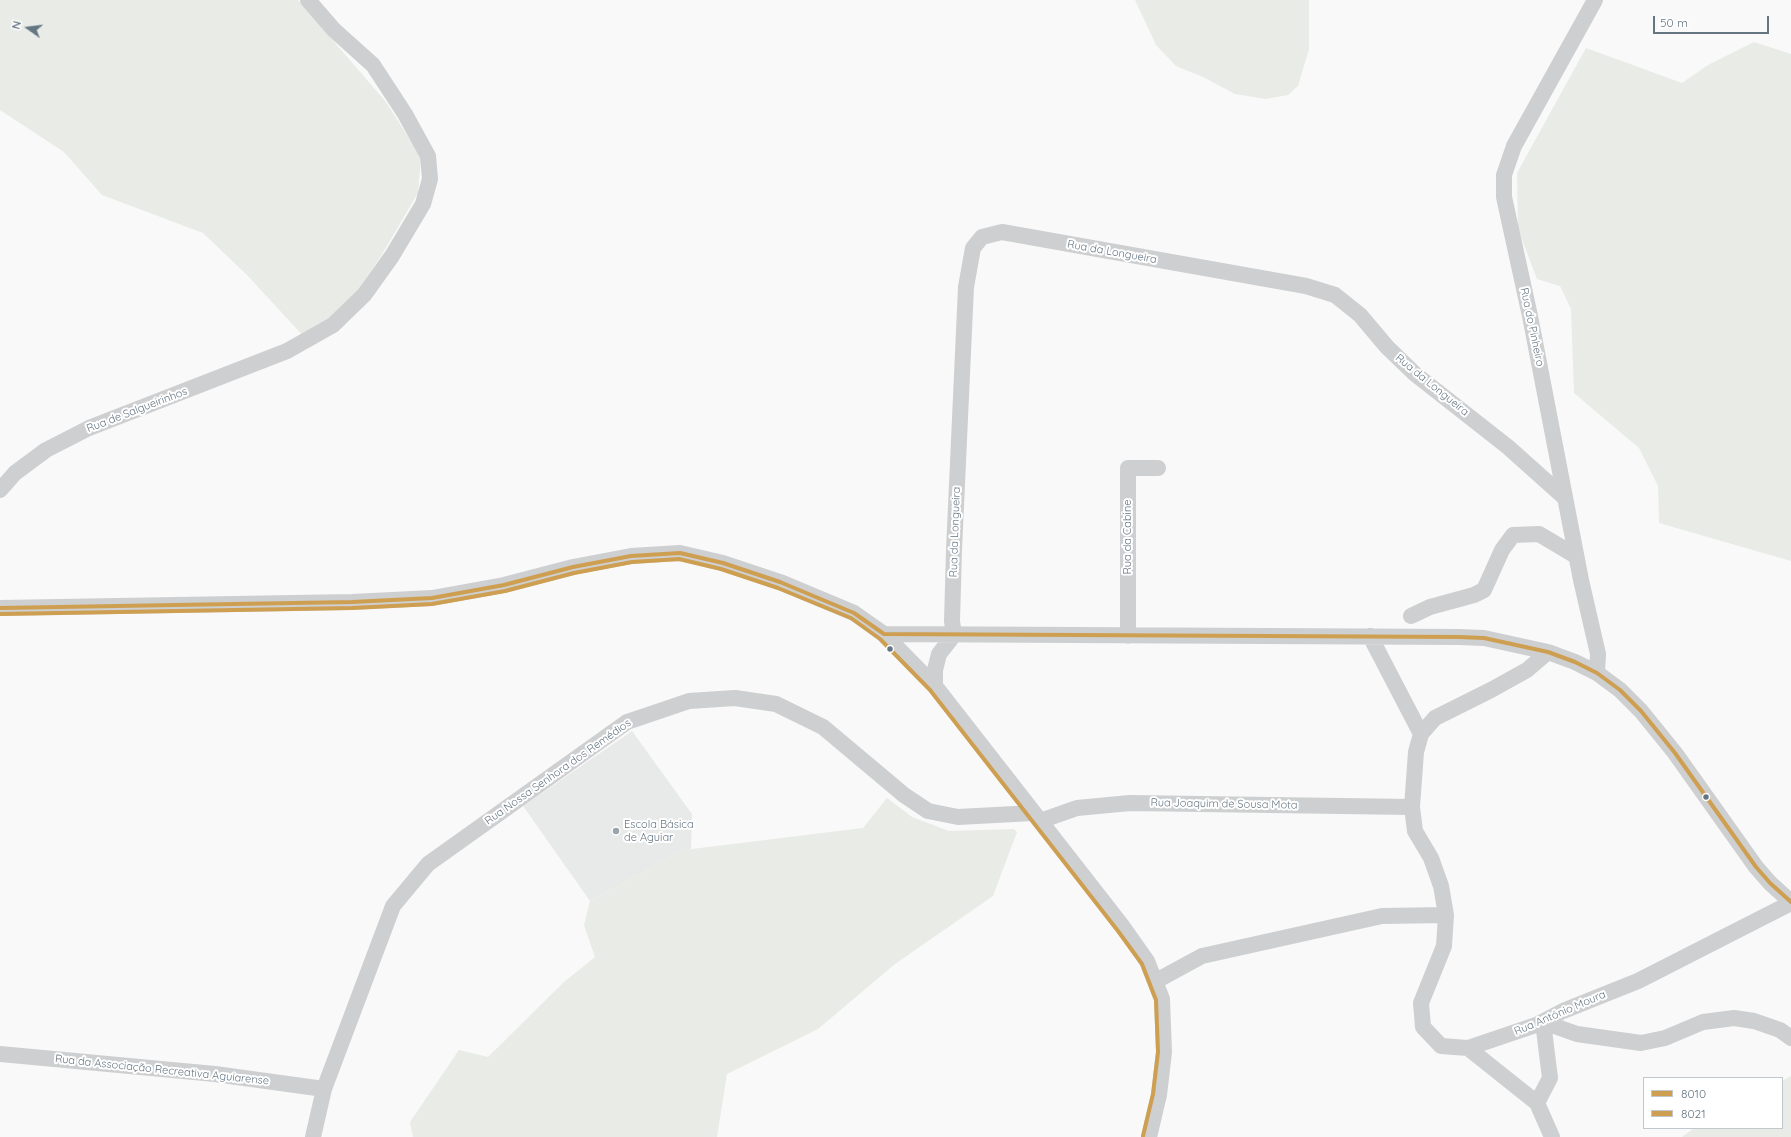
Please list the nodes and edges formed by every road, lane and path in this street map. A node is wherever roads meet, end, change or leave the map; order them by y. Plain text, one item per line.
1 (308, 0) edge
2 (1595, 0) edge
3 (1158, 468) dead end
4 (0, 490) edge
5 (1565, 498) junction
6 (1576, 556) junction
7 (0, 608) edge
8 (1411, 616) dead end
9 (884, 634) junction
10 (954, 635) junction
11 (1128, 636) junction
12 (1370, 636) junction
13 (1548, 652) junction
14 (1596, 673) junction
15 (935, 686) junction
16 (1421, 734) junction
17 (1412, 807) junction
18 (1036, 817) junction
19 (1791, 902) edge
20 (1446, 915) junction
21 (1156, 981) junction
22 (1543, 1022) junction
23 (1791, 1038) edge
24 (1468, 1048) junction
25 (0, 1054) edge
26 (324, 1089) junction
27 (1537, 1103) junction
28 (313, 1137) edge
29 (1149, 1137) edge
30 (1552, 1137) edge

1 - 4 street, Rua de Salgueirinhos
2 - 5 street, Rua do Pinheiro
3 - 11 street, Rua da Cabine
5 - 6 street, Rua do Pinheiro
5 - 10 street, Rua da Longueira
6 - 8 street
6 - 14 street, Rua do Pinheiro
7 - 9 street
9 - 10 street
9 - 15 street
10 - 11 street
10 - 15 street
11 - 12 street
12 - 13 street
12 - 16 street
13 - 14 street
13 - 16 street
14 - 19 street
15 - 18 street
16 - 17 street, Rua António Moura
17 - 18 street, Rua Joaquim de Sousa Mota
17 - 20 street, Rua António Moura
18 - 21 street
18 - 26 street, Rua Nossa Senhora dos Remédios
19 - 22 street, Rua António Moura
20 - 21 street
20 - 24 street, Rua António Moura
21 - 29 street
22 - 23 street
22 - 24 street, Rua António Moura
22 - 27 street
24 - 27 street
25 - 26 street, Rua da Associação Recreativa Aguiarense
26 - 28 street, Rua Nossa Senhora dos Remédios
27 - 30 street

